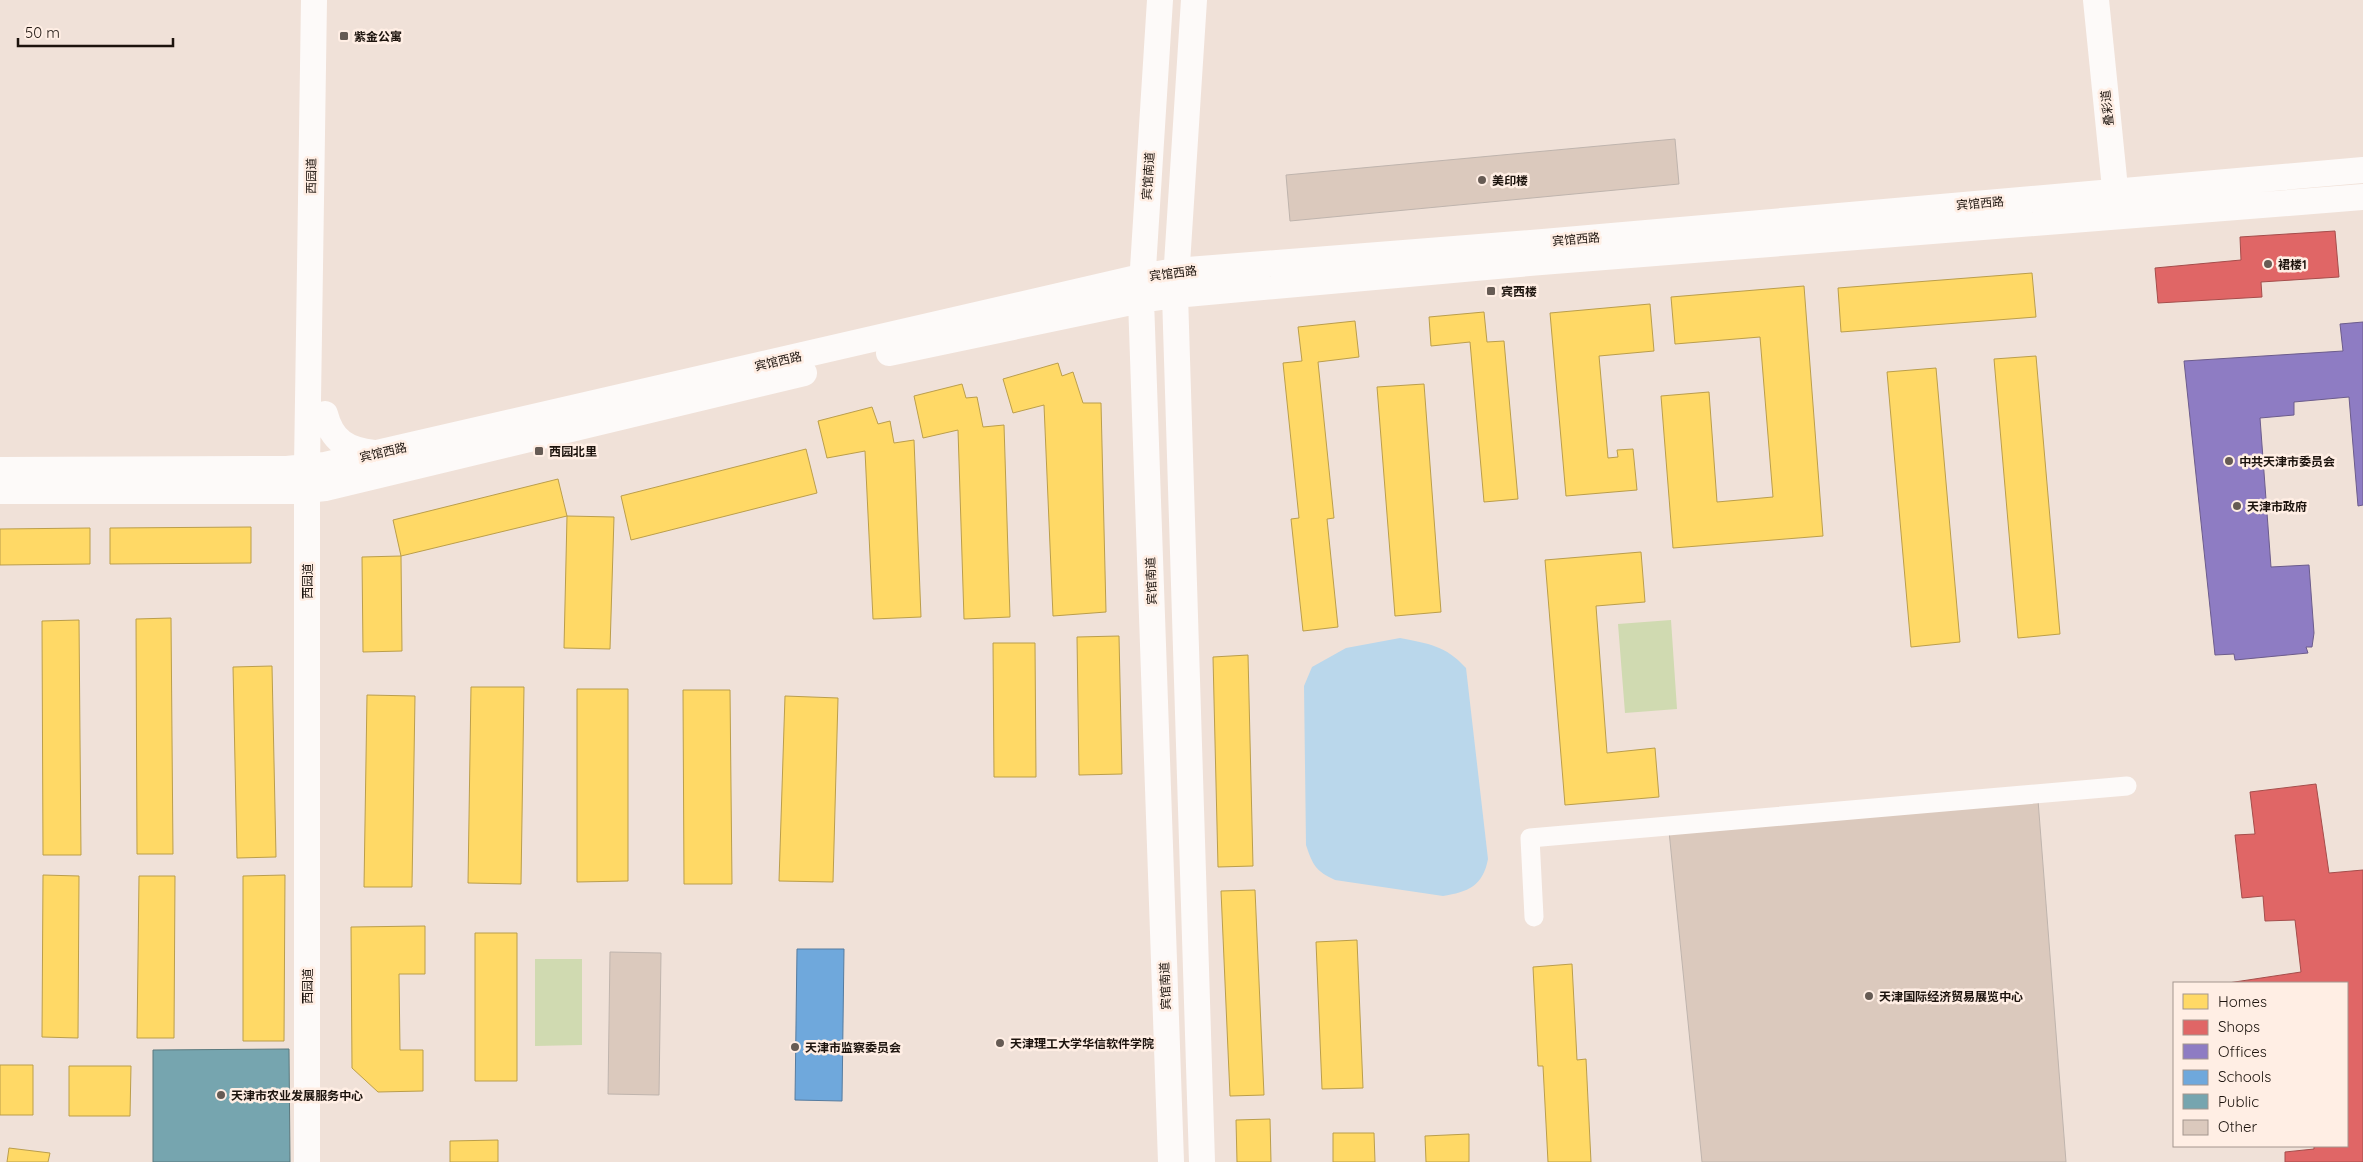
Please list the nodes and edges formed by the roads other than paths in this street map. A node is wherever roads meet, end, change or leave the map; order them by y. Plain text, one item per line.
1 (314, 0) edge
2 (330, 0) edge
3 (1160, 0) edge
4 (1194, 0) edge
5 (2096, 0) edge
6 (2363, 170) edge
7 (2115, 191) junction
8 (2363, 197) edge
9 (2117, 217) junction
10 (1175, 283) junction
11 (1141, 288) junction
12 (317, 413) junction
13 (381, 463) junction
14 (0, 470) edge
15 (321, 471) junction
16 (0, 491) edge
17 (2127, 786) dead end
18 (1534, 917) dead end
19 (307, 1162) edge
20 (325, 1162) edge
21 (1171, 1162) edge
22 (1202, 1162) edge

1 - 12 main road, 西园道
2 - 12 main road, 西园道
3 - 11 main road, 宾馆南道
4 - 10 main road
5 - 7 main road, 叠彩道
6 - 7 main road, 宾馆西路
7 - 9 main road, 叠彩道
7 - 10 main road, 宾馆西路
8 - 9 main road, 宾馆西路
9 - 10 main road, 宾馆西路
10 - 11 main road, 宾馆西路
10 - 22 main road
11 - 13 main road, 宾馆西路
11 - 21 main road, 宾馆南道
12 - 13 main road
12 - 15 main road, 西园道
13 - 15 main road
14 - 15 main road
15 - 16 main road
15 - 19 main road, 西园道
15 - 20 main road, 西园道
17 - 18 street

